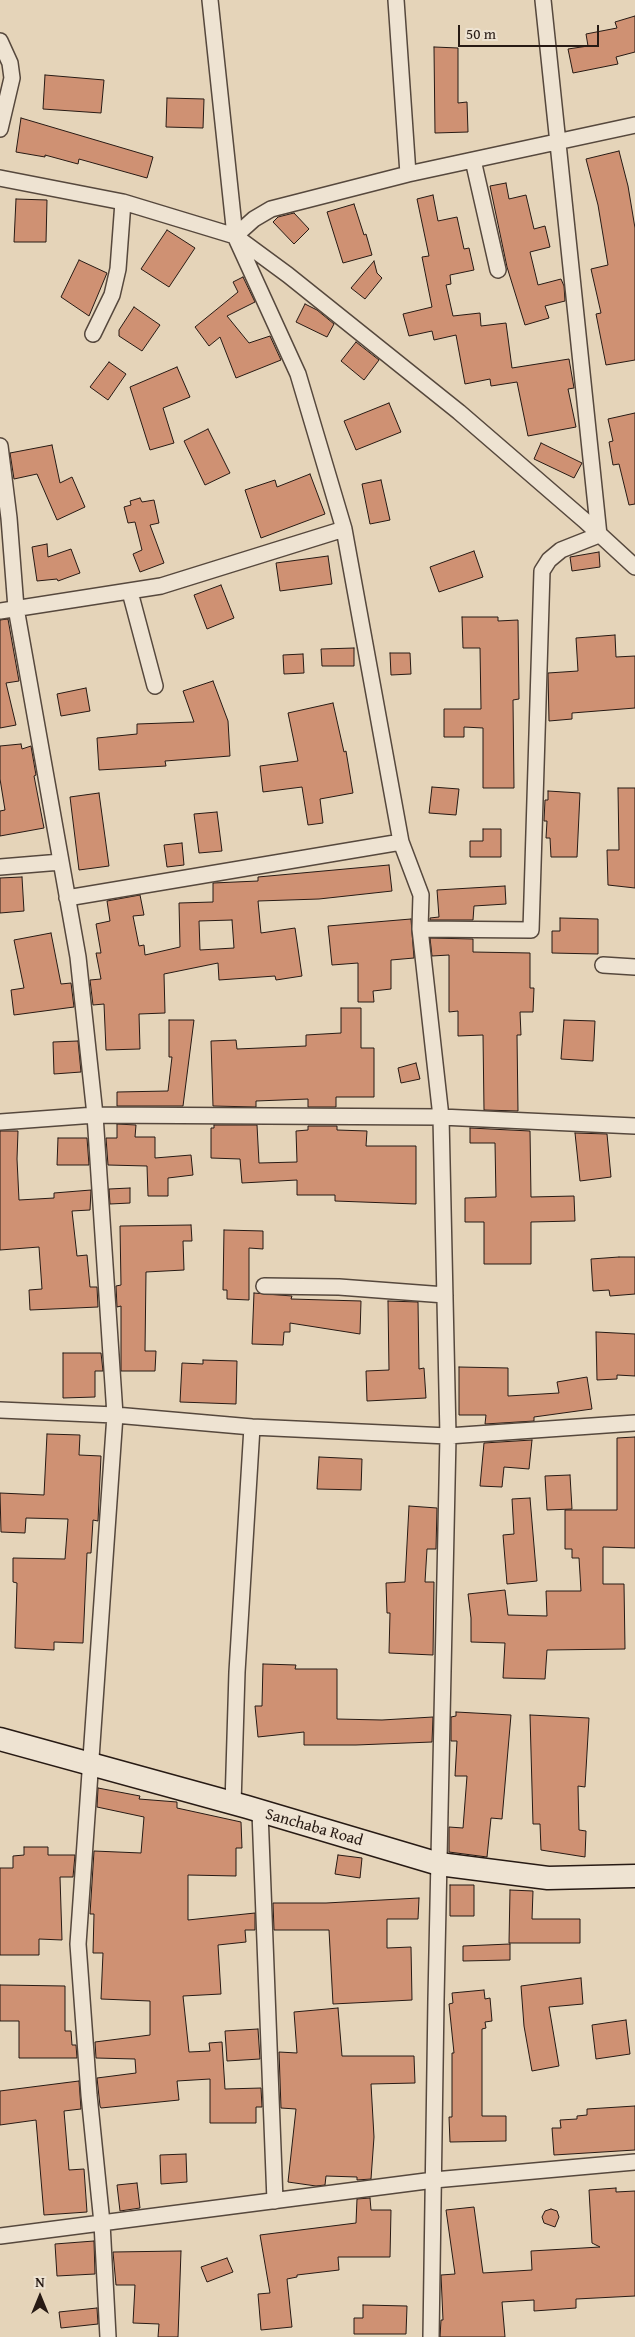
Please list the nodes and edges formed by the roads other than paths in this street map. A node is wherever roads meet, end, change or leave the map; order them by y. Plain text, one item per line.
1 (210, 0) edge
2 (396, 0) edge
3 (543, 0) edge
4 (0, 42) edge
5 (635, 126) edge
6 (0, 129) edge
7 (559, 141) junction
8 (473, 160) junction
9 (408, 174) junction
10 (0, 178) edge
11 (123, 202) junction
12 (235, 236) junction
13 (498, 270) dead end
14 (93, 334) dead end
15 (0, 446) edge
16 (344, 529) junction
17 (599, 535) junction
18 (635, 567) edge
19 (130, 592) junction
20 (16, 608) junction
21 (0, 611) edge
22 (155, 686) dead end
23 (401, 842) junction
24 (61, 862) junction
25 (0, 867) edge
26 (66, 898) junction
27 (420, 929) junction
28 (603, 965) dead end
29 (635, 967) edge
30 (95, 1115) junction
31 (441, 1117) junction
32 (0, 1122) edge
33 (635, 1126) edge
34 (264, 1286) dead end
35 (445, 1295) junction
36 (0, 1410) edge
37 (115, 1415) junction
38 (635, 1423) edge
39 (252, 1427) junction
40 (448, 1436) junction
41 (0, 1739) edge
42 (91, 1765) junction
43 (233, 1804) junction
44 (260, 1812) junction
45 (439, 1864) junction
46 (635, 1876) edge
47 (635, 2162) edge
48 (434, 2180) junction
49 (275, 2201) junction
50 (102, 2222) junction
51 (0, 2236) edge
52 (108, 2337) edge
53 (432, 2337) edge

1 - 12 street
2 - 9 street
3 - 7 street
4 - 6 street
5 - 7 street
7 - 8 street
7 - 17 street
8 - 9 street
8 - 13 street
9 - 12 street
10 - 11 street
11 - 12 street
11 - 14 street
12 - 16 street
12 - 17 street
15 - 20 street
16 - 19 street
16 - 23 street
17 - 18 street
17 - 27 street
19 - 20 street
19 - 22 street
20 - 21 street
20 - 24 street
23 - 26 street
23 - 27 street
24 - 25 street
24 - 26 street
26 - 30 street
27 - 31 street
28 - 29 street
30 - 31 street
30 - 32 street
30 - 37 street
31 - 33 street
31 - 35 street
34 - 35 street
35 - 40 street
36 - 37 street
37 - 39 street
37 - 42 street
38 - 40 street
39 - 40 street
39 - 43 street
40 - 45 street
41 - 42 street, Sanchaba Road
42 - 43 street, Sanchaba Road
42 - 50 street
43 - 44 street, Sanchaba Road
44 - 45 street, Sanchaba Road
44 - 49 street
45 - 46 street, Sanchaba Road
45 - 48 street
47 - 48 street
48 - 49 street
48 - 53 street
49 - 50 street
50 - 51 street
50 - 52 street

